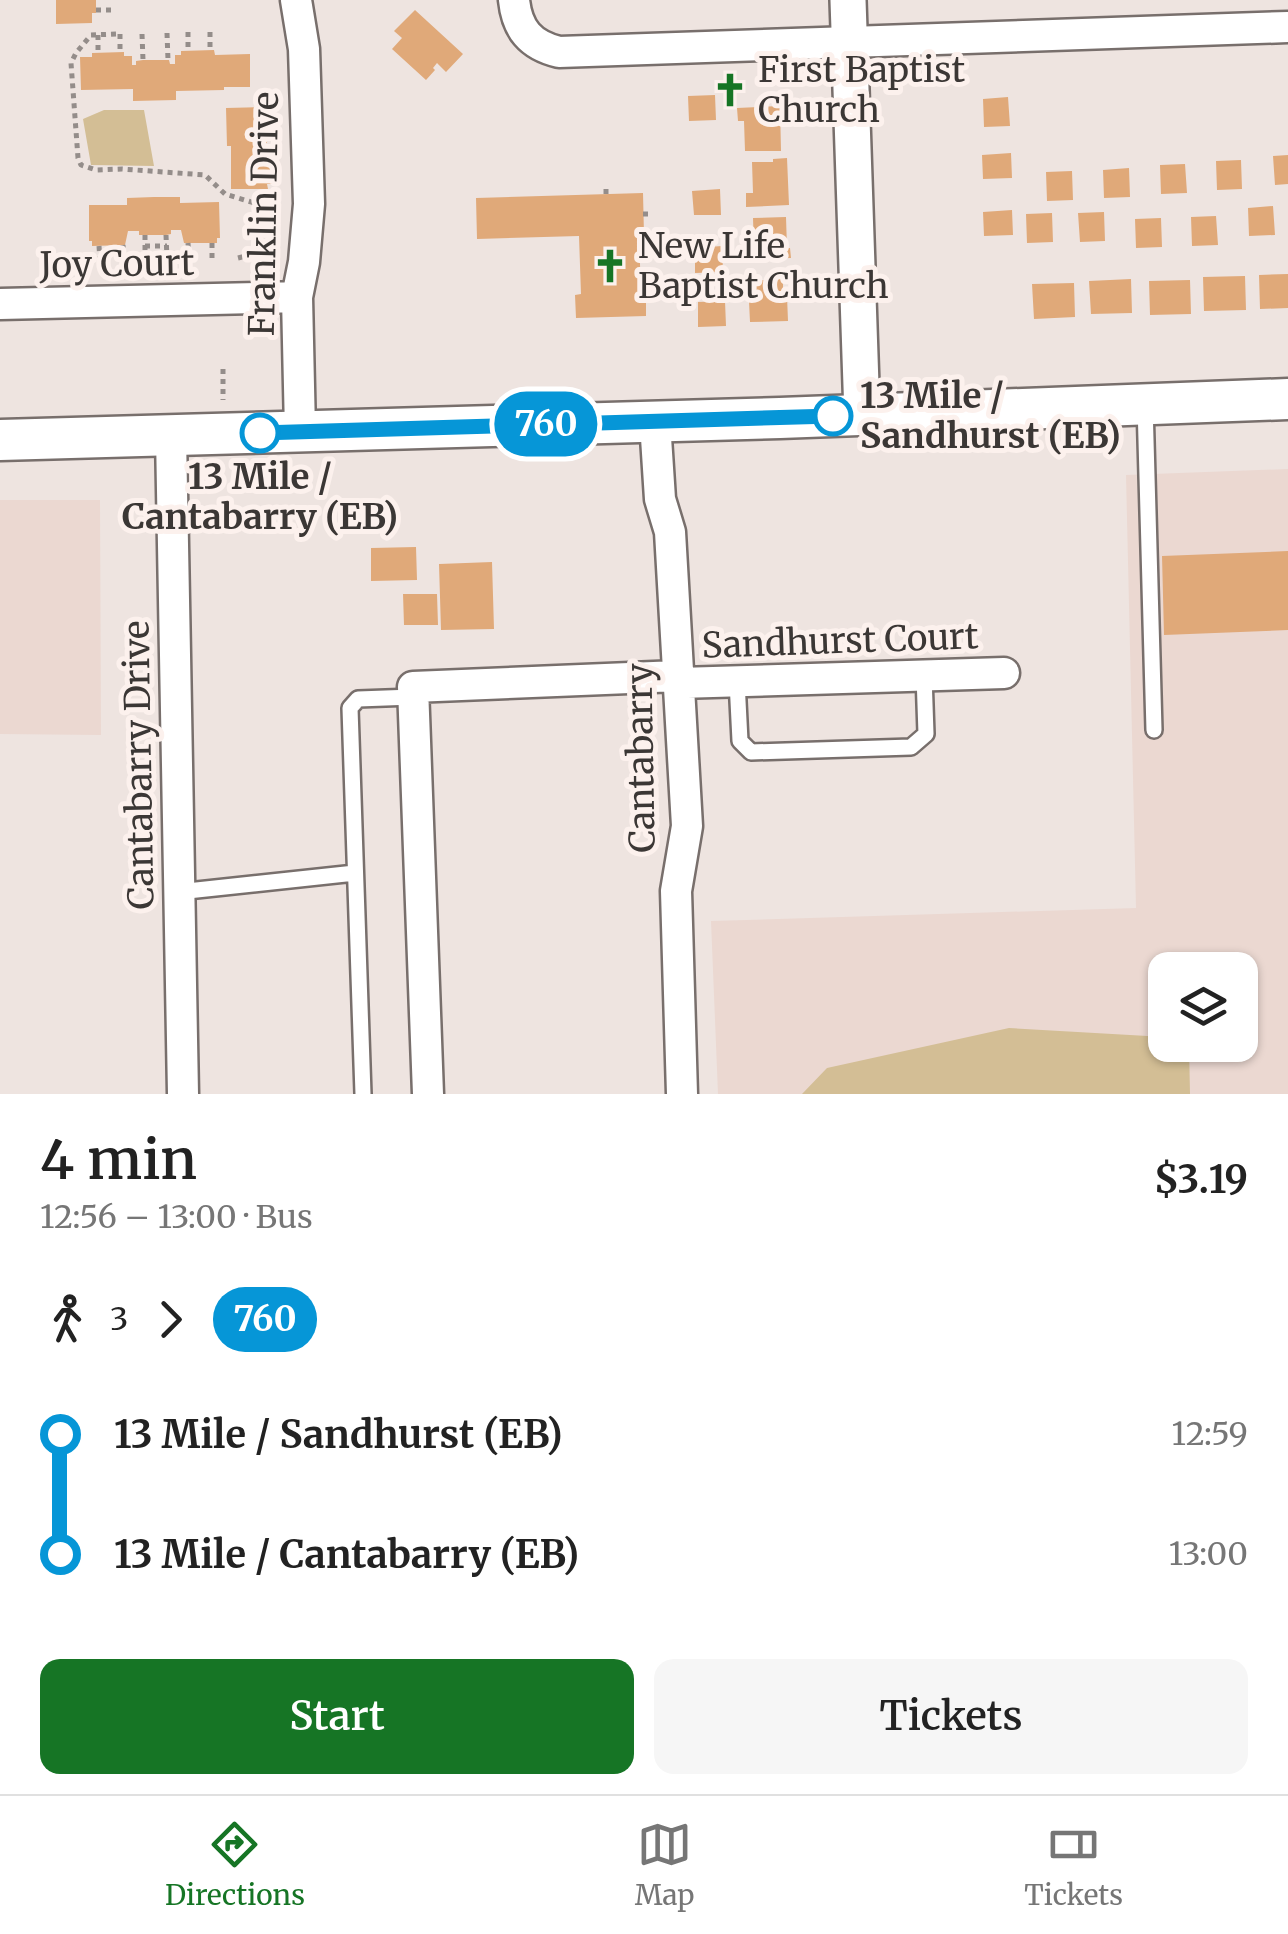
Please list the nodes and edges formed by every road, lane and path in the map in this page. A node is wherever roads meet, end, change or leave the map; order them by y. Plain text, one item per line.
1 (296, 0) edge
2 (514, 0) edge
3 (848, 0) edge
4 (96, 10) dead end
5 (115, 10) dead end
6 (1288, 26) edge
7 (188, 32) dead end
8 (210, 32) dead end
9 (167, 33) dead end
10 (98, 34) junction
11 (142, 34) dead end
12 (849, 43) junction
13 (188, 50) dead end
14 (210, 50) dead end
15 (98, 52) dead end
16 (120, 52) dead end
17 (142, 60) dead end
18 (168, 60) dead end
19 (267, 205) dead end
20 (644, 214) dead end
21 (653, 214) dead end
22 (145, 235) dead end
23 (166, 235) dead end
24 (212, 242) dead end
25 (188, 243) dead end
26 (123, 245) dead end
27 (99, 246) dead end
28 (145, 246) junction
29 (167, 246) junction
30 (270, 250) dead end
31 (238, 258) dead end
32 (167, 259) dead end
33 (189, 259) dead end
34 (212, 259) dead end
35 (100, 260) dead end
36 (124, 260) dead end
37 (145, 260) dead end
38 (297, 297) junction
39 (0, 304) edge
40 (223, 368) dead end
41 (1288, 399) edge
42 (223, 400) dead end
43 (1145, 404) junction
44 (862, 415) junction
45 (655, 422) junction
46 (300, 431) junction
47 (171, 436) junction
48 (0, 440) edge
49 (266, 464) dead end
50 (267, 494) dead end
51 (1004, 673) dead end
52 (924, 675) junction
53 (678, 680) junction
54 (737, 681) junction
55 (413, 697) junction
56 (1154, 730) dead end
57 (355, 873) junction
58 (178, 892) junction
59 (183, 1094) edge
60 (363, 1094) edge
61 (428, 1094) edge
62 (682, 1094) edge

1 - 38 street, Franklin Drive
2 - 12 street
3 - 12 street
4 - 5 path
6 - 12 street
7 - 13 path
8 - 14 path
9 - 18 path
10 - 15 path
10 - 16 path
10 - 19 path
11 - 17 path
12 - 44 street
20 - 21 path
22 - 28 path
23 - 29 path
24 - 34 path
25 - 33 path
26 - 36 path
27 - 35 path
28 - 29 path
28 - 37 path
29 - 32 path
30 - 31 path
38 - 39 street, Joy Court
38 - 46 street, Franklin Drive
40 - 42 path
41 - 43 main road
43 - 44 main road
43 - 56 lane
44 - 45 main road
45 - 46 main road
45 - 53 street, Cantabarry
46 - 47 main road
47 - 48 main road
47 - 58 street, Cantabarry Drive
49 - 50 path
51 - 52 street, Sandhurst Court
52 - 54 street, Sandhurst Court
52 - 54 lane
53 - 54 street, Sandhurst Court
53 - 55 street, Sandhurst Court
53 - 62 street, Cantabarry
55 - 57 lane
55 - 61 street
57 - 58 lane
57 - 60 lane
58 - 59 street, Cantabarry Drive

